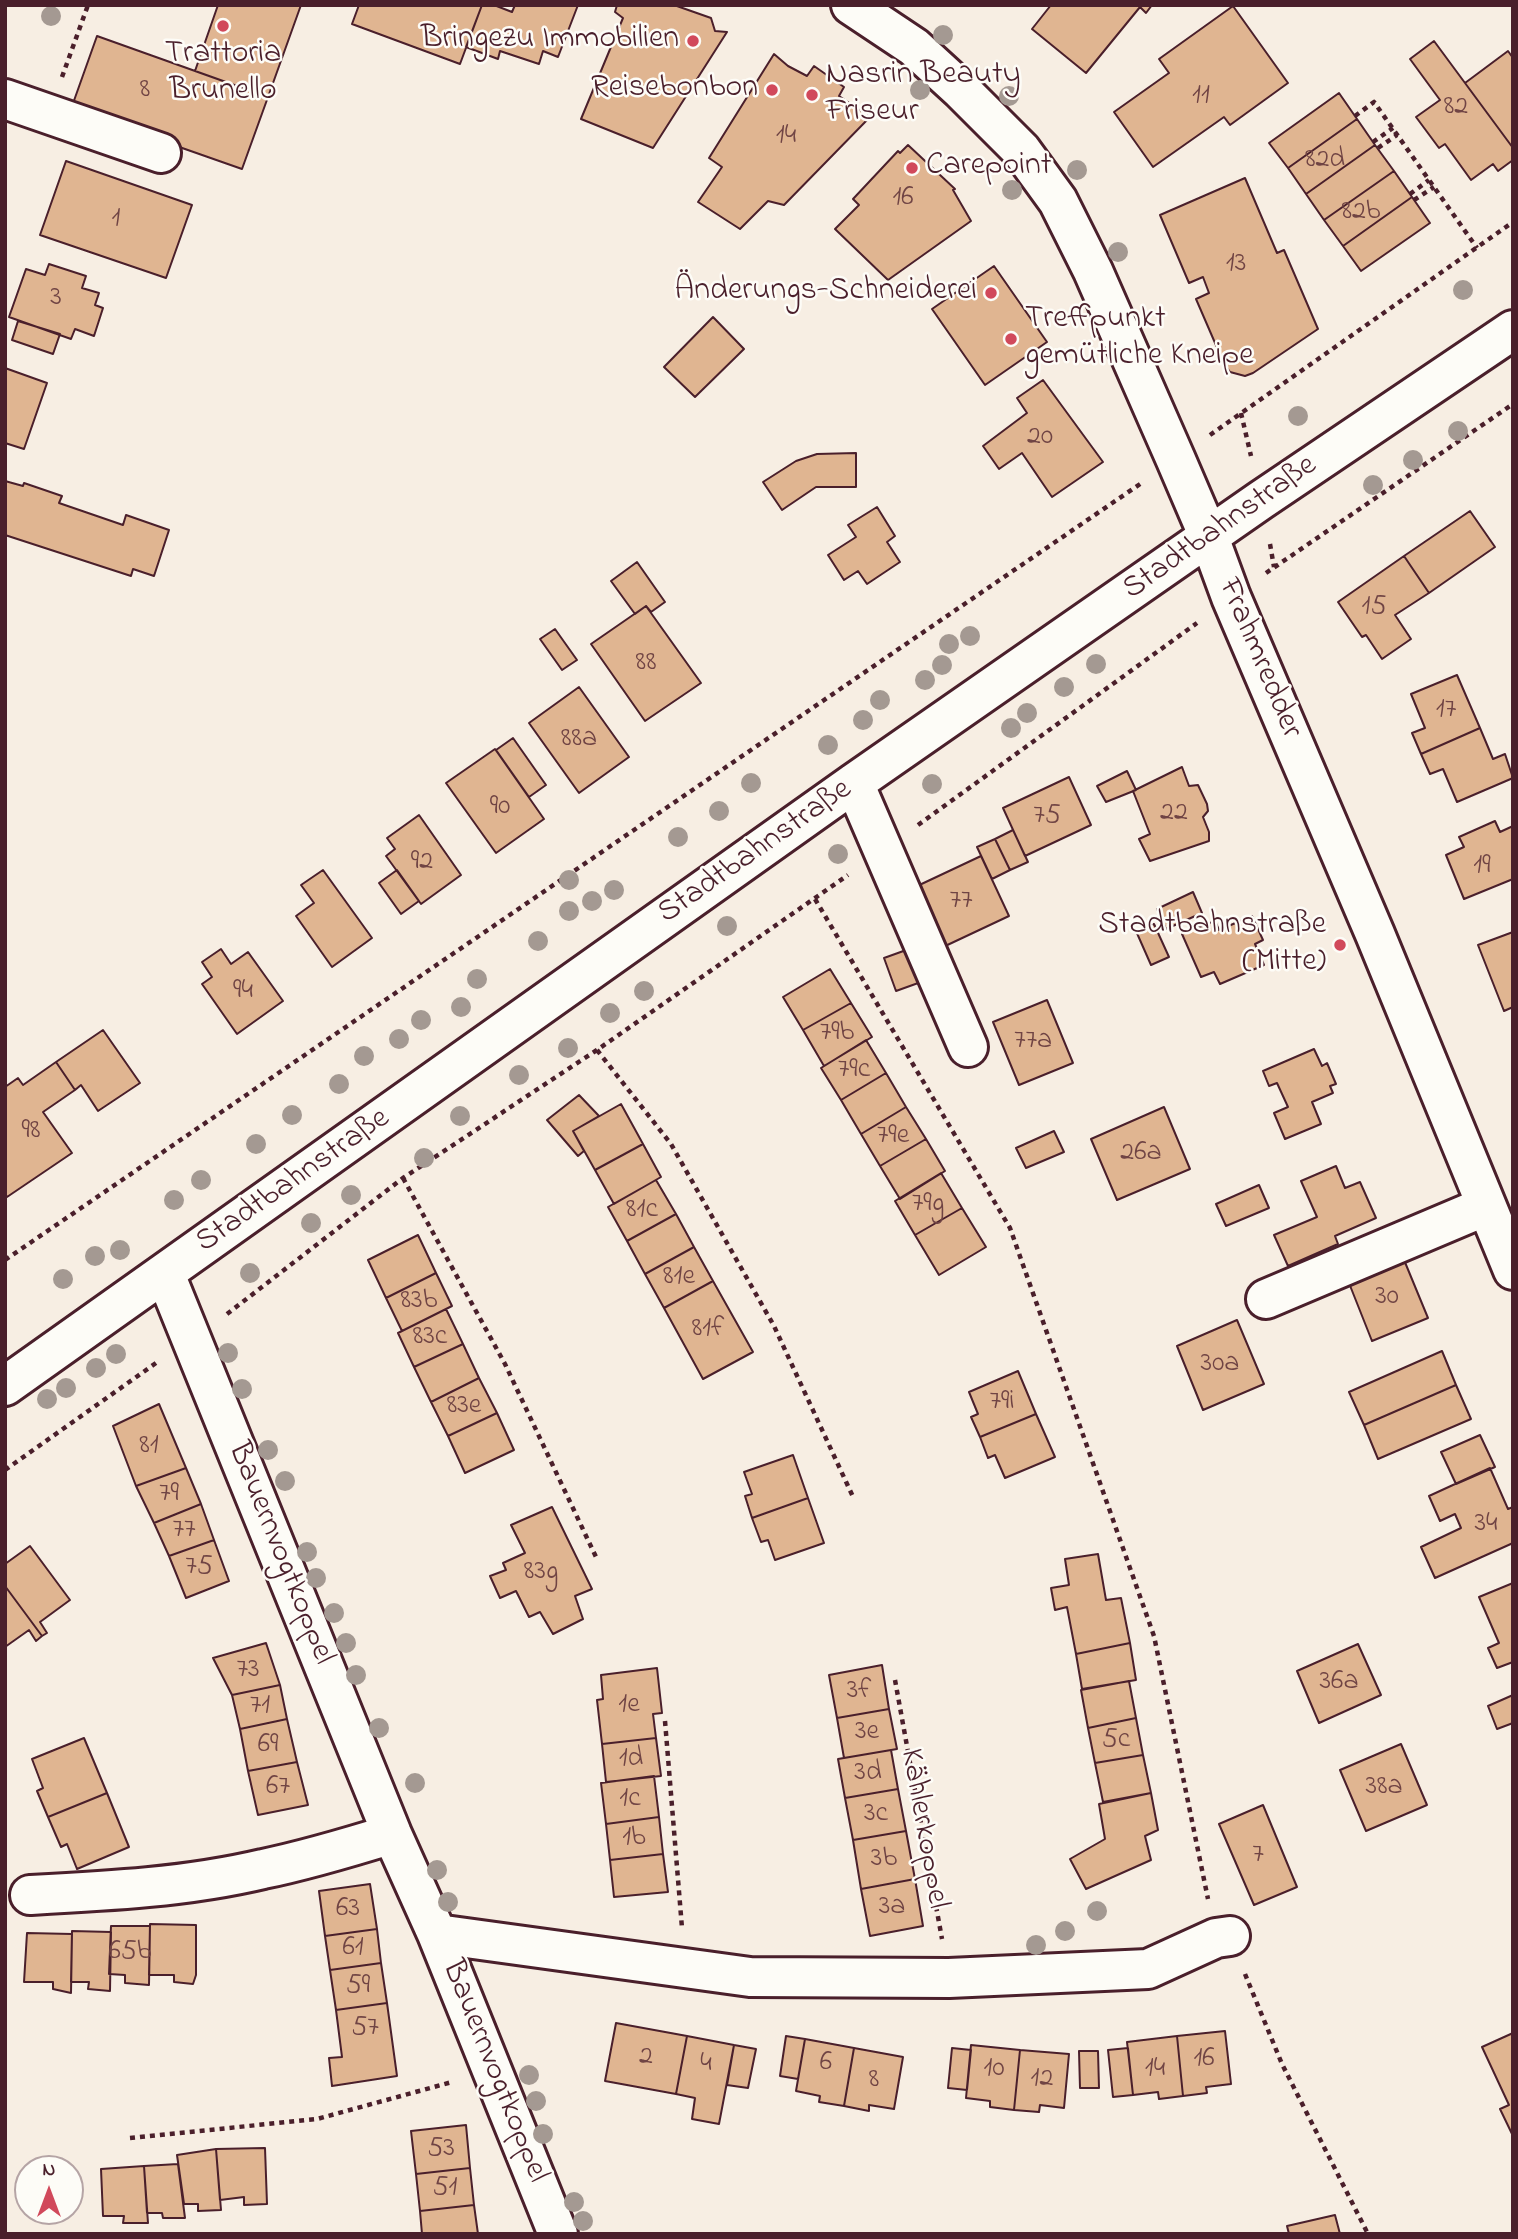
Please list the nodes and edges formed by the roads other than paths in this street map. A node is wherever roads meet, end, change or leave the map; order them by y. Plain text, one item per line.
1 (851, 5) edge
2 (9, 101) edge
3 (161, 153) dead end
4 (1513, 330) edge
5 (1209, 537) junction
6 (854, 783) junction
7 (968, 1047) dead end
8 (1486, 1206) junction
9 (1513, 1270) edge
10 (165, 1274) junction
11 (1266, 1299) dead end
12 (5, 1386) edge
13 (392, 1835) junction
14 (30, 1895) dead end
15 (437, 1934) junction
16 (1223, 1937) road end
17 (558, 2234) edge

1 - 5 street, Frahmredder
2 - 3 street
4 - 5 street, Stadtbahnstraße
5 - 6 street, Stadtbahnstraße
5 - 8 street, Frahmredder
6 - 7 street
6 - 10 street, Stadtbahnstraße
8 - 9 street, Frahmredder
8 - 11 street
10 - 12 street, Stadtbahnstraße
10 - 13 street, Bauernvogtkoppel
13 - 14 street
13 - 15 street, Bauernvogtkoppel
15 - 16 street
15 - 17 street, Bauernvogtkoppel

